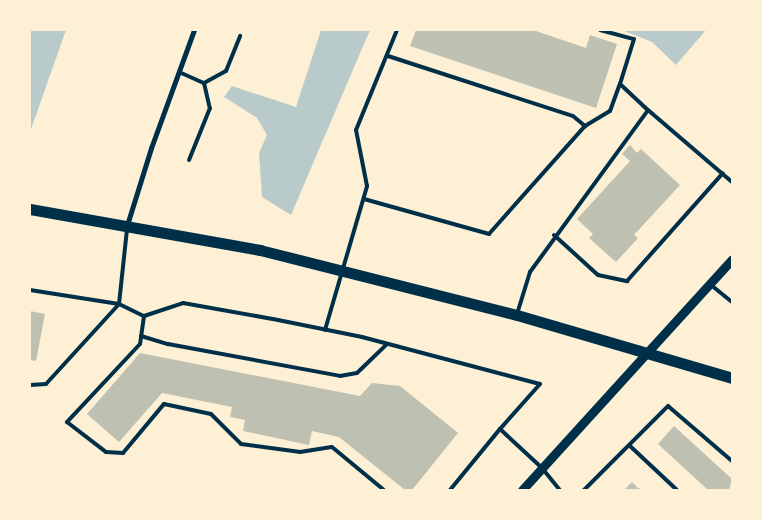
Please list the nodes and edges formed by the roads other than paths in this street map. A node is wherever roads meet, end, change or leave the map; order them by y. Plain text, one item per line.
1 (194, 30) edge
2 (397, 30) edge
3 (600, 30) edge
4 (240, 36) dead end
5 (388, 56) junction
6 (179, 72) junction
7 (204, 83) junction
8 (620, 84) junction
9 (648, 110) junction
10 (585, 126) junction
11 (189, 160) dead end
12 (723, 173) junction
13 (732, 182) edge
14 (364, 198) junction
15 (30, 209) edge
16 (127, 225) junction
17 (554, 234) junction
18 (732, 259) edge
19 (341, 270) junction
20 (709, 284) junction
21 (30, 290) edge
22 (732, 302) edge
23 (119, 304) junction
24 (517, 315) junction
25 (144, 316) junction
26 (325, 330) junction
27 (141, 336) junction
28 (387, 344) junction
29 (646, 353) junction
30 (732, 378) edge
31 (30, 384) edge
32 (500, 429) junction
33 (630, 446) junction
34 (732, 461) edge
35 (542, 468) junction
36 (384, 490) edge
37 (450, 490) edge
38 (522, 490) edge
39 (560, 490) edge
40 (584, 490) edge
41 (677, 490) edge

1 - 6 street
2 - 5 lane
3 - 8 lane
4 - 7 lane
5 - 10 lane
5 - 14 lane
6 - 7 lane
6 - 16 street
7 - 11 lane
8 - 9 lane
8 - 10 lane
9 - 12 lane
9 - 17 lane
10 - 14 lane
12 - 13 lane
12 - 17 lane
14 - 19 lane
15 - 16 main road
16 - 19 main road
16 - 23 lane
17 - 24 lane
18 - 20 street
19 - 24 main road
19 - 26 lane
20 - 22 lane
20 - 29 street
21 - 23 lane
23 - 25 lane
23 - 31 lane
24 - 29 main road
25 - 26 lane
25 - 27 lane
26 - 28 lane
27 - 28 lane
27 - 36 lane
28 - 32 lane
29 - 30 main road
29 - 35 street
32 - 35 lane
32 - 37 lane
33 - 34 lane
33 - 40 lane
33 - 41 lane
35 - 38 street
35 - 39 lane

